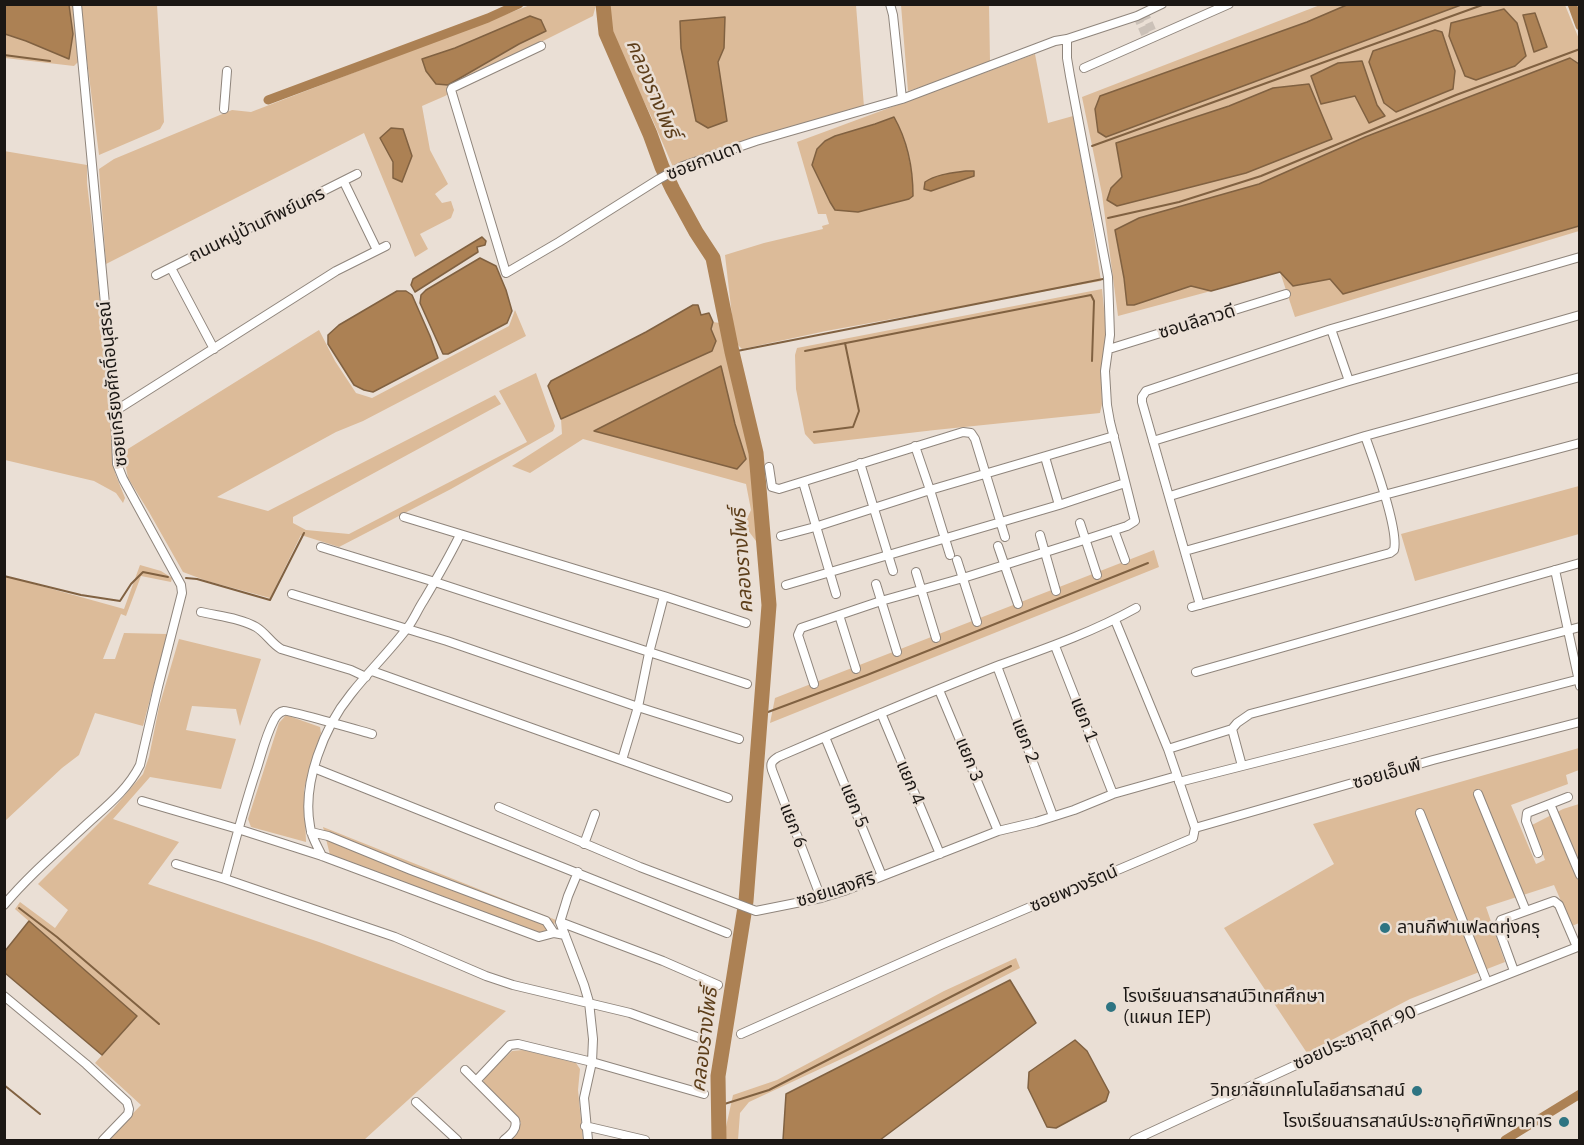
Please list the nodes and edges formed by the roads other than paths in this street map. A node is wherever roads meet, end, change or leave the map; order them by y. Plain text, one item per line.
1 (77, 4) edge
2 (890, 4) edge
3 (1162, 4) edge
4 (1229, 4) edge
5 (1067, 39) junction
6 (541, 46) dead end
7 (1084, 68) dead end
8 (227, 71) dead end
9 (903, 99) junction
10 (224, 109) dead end
11 (357, 174) dead end
12 (344, 182) junction
13 (386, 246) dead end
14 (377, 250) junction
15 (1580, 257) edge
16 (171, 268) junction
17 (156, 275) dead end
18 (1286, 294) dead end
19 (1580, 315) edge
20 (1330, 329) junction
21 (214, 349) junction
22 (1109, 349) junction
23 (1580, 376) edge
24 (1349, 381) junction
25 (115, 411) junction
26 (1114, 436) junction
27 (1365, 436) junction
28 (1153, 441) junction
29 (1580, 443) edge
30 (915, 446) junction
31 (1045, 457) junction
32 (860, 463) junction
33 (769, 467) dead end
34 (986, 474) junction
35 (803, 482) junction
36 (1125, 483) junction
37 (930, 490) junction
38 (1384, 495) junction
39 (1170, 496) junction
40 (1059, 505) junction
41 (874, 509) junction
42 (404, 518) dead end
43 (1001, 522) junction
44 (1080, 523) dead end
45 (815, 527) junction
46 (1114, 530) junction
47 (460, 535) junction
48 (781, 536) dead end
49 (1040, 536) dead end
50 (1005, 537) dead end
51 (945, 538) junction
52 (1084, 540) junction
53 (998, 546) dead end
54 (321, 547) dead end
55 (1185, 551) junction
56 (1044, 552) junction
57 (888, 556) junction
58 (1125, 560) dead end
59 (1580, 563) edge
60 (1004, 564) junction
61 (1555, 570) junction
62 (893, 571) dead end
63 (916, 572) dead end
64 (829, 573) junction
65 (1097, 575) dead end
66 (963, 578) junction
67 (435, 582) junction
68 (876, 584) dead end
69 (786, 585) dead end
70 (921, 590) junction
71 (1056, 591) dead end
72 (292, 594) dead end
73 (836, 594) dead end
74 (664, 596) junction
75 (881, 601) junction
76 (1018, 604) dead end
77 (1136, 608) dead end
78 (201, 612) dead end
79 (839, 615) junction
80 (1115, 620) junction
81 (977, 622) dead end
82 (746, 623) dead end
83 (1580, 627) edge
84 (407, 628) junction
85 (1568, 630) junction
86 (936, 638) dead end
87 (1055, 646) junction
88 (897, 651) dead end
89 (649, 653) junction
90 (997, 666) junction
91 (856, 669) dead end
92 (372, 670) junction
93 (1196, 672) dead end
94 (366, 677) junction
95 (1579, 681) edge
96 (747, 684) dead end
97 (814, 684) dead end
98 (939, 690) junction
99 (638, 706) junction
100 (881, 713) junction
101 (1580, 722) edge
102 (330, 723) junction
103 (1232, 729) junction
104 (372, 734) dead end
105 (825, 737) junction
106 (739, 739) dead end
107 (1168, 749) junction
108 (621, 760) junction
109 (1242, 766) junction
110 (314, 768) junction
111 (1178, 779) junction
112 (1113, 794) junction
113 (1478, 794) dead end
114 (1568, 797) dead end
115 (728, 798) dead end
116 (141, 801) dead end
117 (1550, 804) junction
118 (499, 807) dead end
119 (1420, 813) dead end
120 (595, 814) dead end
121 (1053, 816) junction
122 (1195, 828) junction
123 (238, 829) junction
124 (998, 831) junction
125 (311, 832) junction
126 (584, 844) junction
127 (1538, 853) dead end
128 (940, 854) junction
129 (322, 856) junction
130 (176, 864) dead end
131 (578, 872) junction
132 (1580, 875) edge
133 (882, 876) junction
134 (225, 879) junction
135 (821, 898) junction
136 (4, 905) edge
137 (1526, 911) junction
138 (560, 922) junction
139 (554, 933) junction
140 (727, 933) dead end
141 (565, 935) junction
142 (1578, 946) edge
143 (1514, 971) junction
144 (1487, 982) junction
145 (718, 985) dead end
146 (4, 996) edge
147 (589, 1002) junction
148 (741, 1034) dead end
149 (708, 1041) dead end
150 (592, 1062) junction
151 (465, 1070) dead end
152 (476, 1081) junction
153 (704, 1094) dead end
154 (416, 1102) dead end
155 (585, 1126) junction
156 (103, 1140) edge
157 (457, 1140) edge
158 (504, 1140) edge
159 (588, 1140) edge
160 (645, 1140) edge
161 (1134, 1140) edge

1 - 25 street, ซอยเกรียงศักดิ์อนุสรณ์
2 - 9 street
3 - 5 street, ซอยกานดา
4 - 7 street
5 - 9 street, ซอยกานดา
5 - 22 street
6 - 9 street, ซอยกานดา
8 - 10 street
11 - 12 street, ถนนหมู่บ้านทิพย์นคร
12 - 14 street, ถนนหมู่บ้านทิพย์นคร
12 - 16 street, ถนนหมู่บ้านทิพย์นคร
13 - 14 street
14 - 21 street
15 - 20 street
16 - 17 street, ถนนหมู่บ้านทิพย์นคร
16 - 21 street, ถนนหมู่บ้านทิพย์นคร
18 - 22 street, ซอนลีลาวดี
19 - 24 street
20 - 24 street
20 - 28 street
21 - 25 street
22 - 26 street
23 - 27 street
24 - 28 street
25 - 136 street, ซอยเกรียงศักดิ์อนุสรณ์
26 - 31 street
26 - 36 street
27 - 38 street
27 - 39 street
28 - 39 street
29 - 38 street
30 - 32 street
30 - 34 street
30 - 37 street
31 - 34 street
31 - 40 street
32 - 35 street
32 - 41 street
33 - 35 street
34 - 37 street
34 - 43 street
35 - 45 street
36 - 40 street
36 - 46 street
37 - 41 street
37 - 51 street
38 - 55 street
38 - 55 street
39 - 55 street
40 - 43 street
41 - 45 street
41 - 57 street
42 - 47 street
43 - 50 street
43 - 51 street
44 - 52 street
45 - 48 street
45 - 64 street
46 - 52 street
46 - 58 street
47 - 67 street
47 - 74 street
49 - 56 street
51 - 57 street
51 - 66 street
52 - 56 street
52 - 65 street
53 - 60 street
54 - 67 street
56 - 60 street
56 - 71 street
57 - 62 street
57 - 64 street
59 - 61 street
60 - 66 street
60 - 76 street
61 - 85 street
61 - 93 street
63 - 70 street
64 - 69 street
64 - 73 street
66 - 70 street
66 - 81 street
67 - 84 street
67 - 89 street
68 - 75 street
70 - 75 street
70 - 86 street
72 - 84 street
74 - 82 street
74 - 89 street
75 - 79 street
75 - 88 street
77 - 80 street
78 - 94 street
79 - 91 street
79 - 97 street
80 - 87 street
80 - 107 street
83 - 85 street
84 - 92 street
84 - 99 street
85 - 95 street
85 - 103 street
87 - 90 street
87 - 112 street, แยก 1
89 - 96 street
89 - 99 street
90 - 98 street
90 - 121 street, แยก 2
92 - 94 street
92 - 108 street
94 - 102 street
95 - 109 street, ซอยแสงศิริ
98 - 100 street
98 - 124 street, แยก 3
99 - 106 street
99 - 108 street
100 - 105 street
100 - 128 street, แยก 4
101 - 122 street, ซอยเอ็นพี
102 - 104 street
102 - 110 street
102 - 123 street
103 - 107 street
103 - 109 street
105 - 133 street, แยก 5
105 - 135 street, แยก 6
107 - 111 street
108 - 115 street
109 - 111 street, ซอยแสงศิริ
110 - 125 street
110 - 131 street
111 - 112 street, ซอยแสงศิริ
111 - 122 street
112 - 121 street, ซอยแสงศิริ
113 - 137 street
114 - 117 street
116 - 123 street
117 - 127 street
117 - 132 street
118 - 126 street, ซอยแสงศิริ
119 - 144 street
120 - 126 street
121 - 124 street, ซอยแสงศิริ
122 - 148 street, ซอยพวงรัตน์
123 - 129 street
123 - 134 street
124 - 128 street, ซอยแสงศิริ
125 - 129 street
125 - 139 street
126 - 135 street, ซอยแสงศิริ
128 - 133 street, ซอยแสงศิริ
129 - 139 street
130 - 134 street
131 - 138 street
131 - 140 street
133 - 135 street, ซอยแสงศิริ
134 - 147 street
137 - 142 street
137 - 143 street
138 - 141 street
138 - 145 street
139 - 141 street
141 - 147 street
142 - 143 street, ซอยประชาอุทิศ 90
143 - 144 street, ซอยประชาอุทิศ 90
144 - 161 street, ซอยประชาอุทิศ 90
146 - 156 street
147 - 149 street
147 - 150 street
150 - 152 street
150 - 153 street
150 - 155 street
151 - 152 street
152 - 158 street
154 - 157 street
155 - 159 street
155 - 160 street

